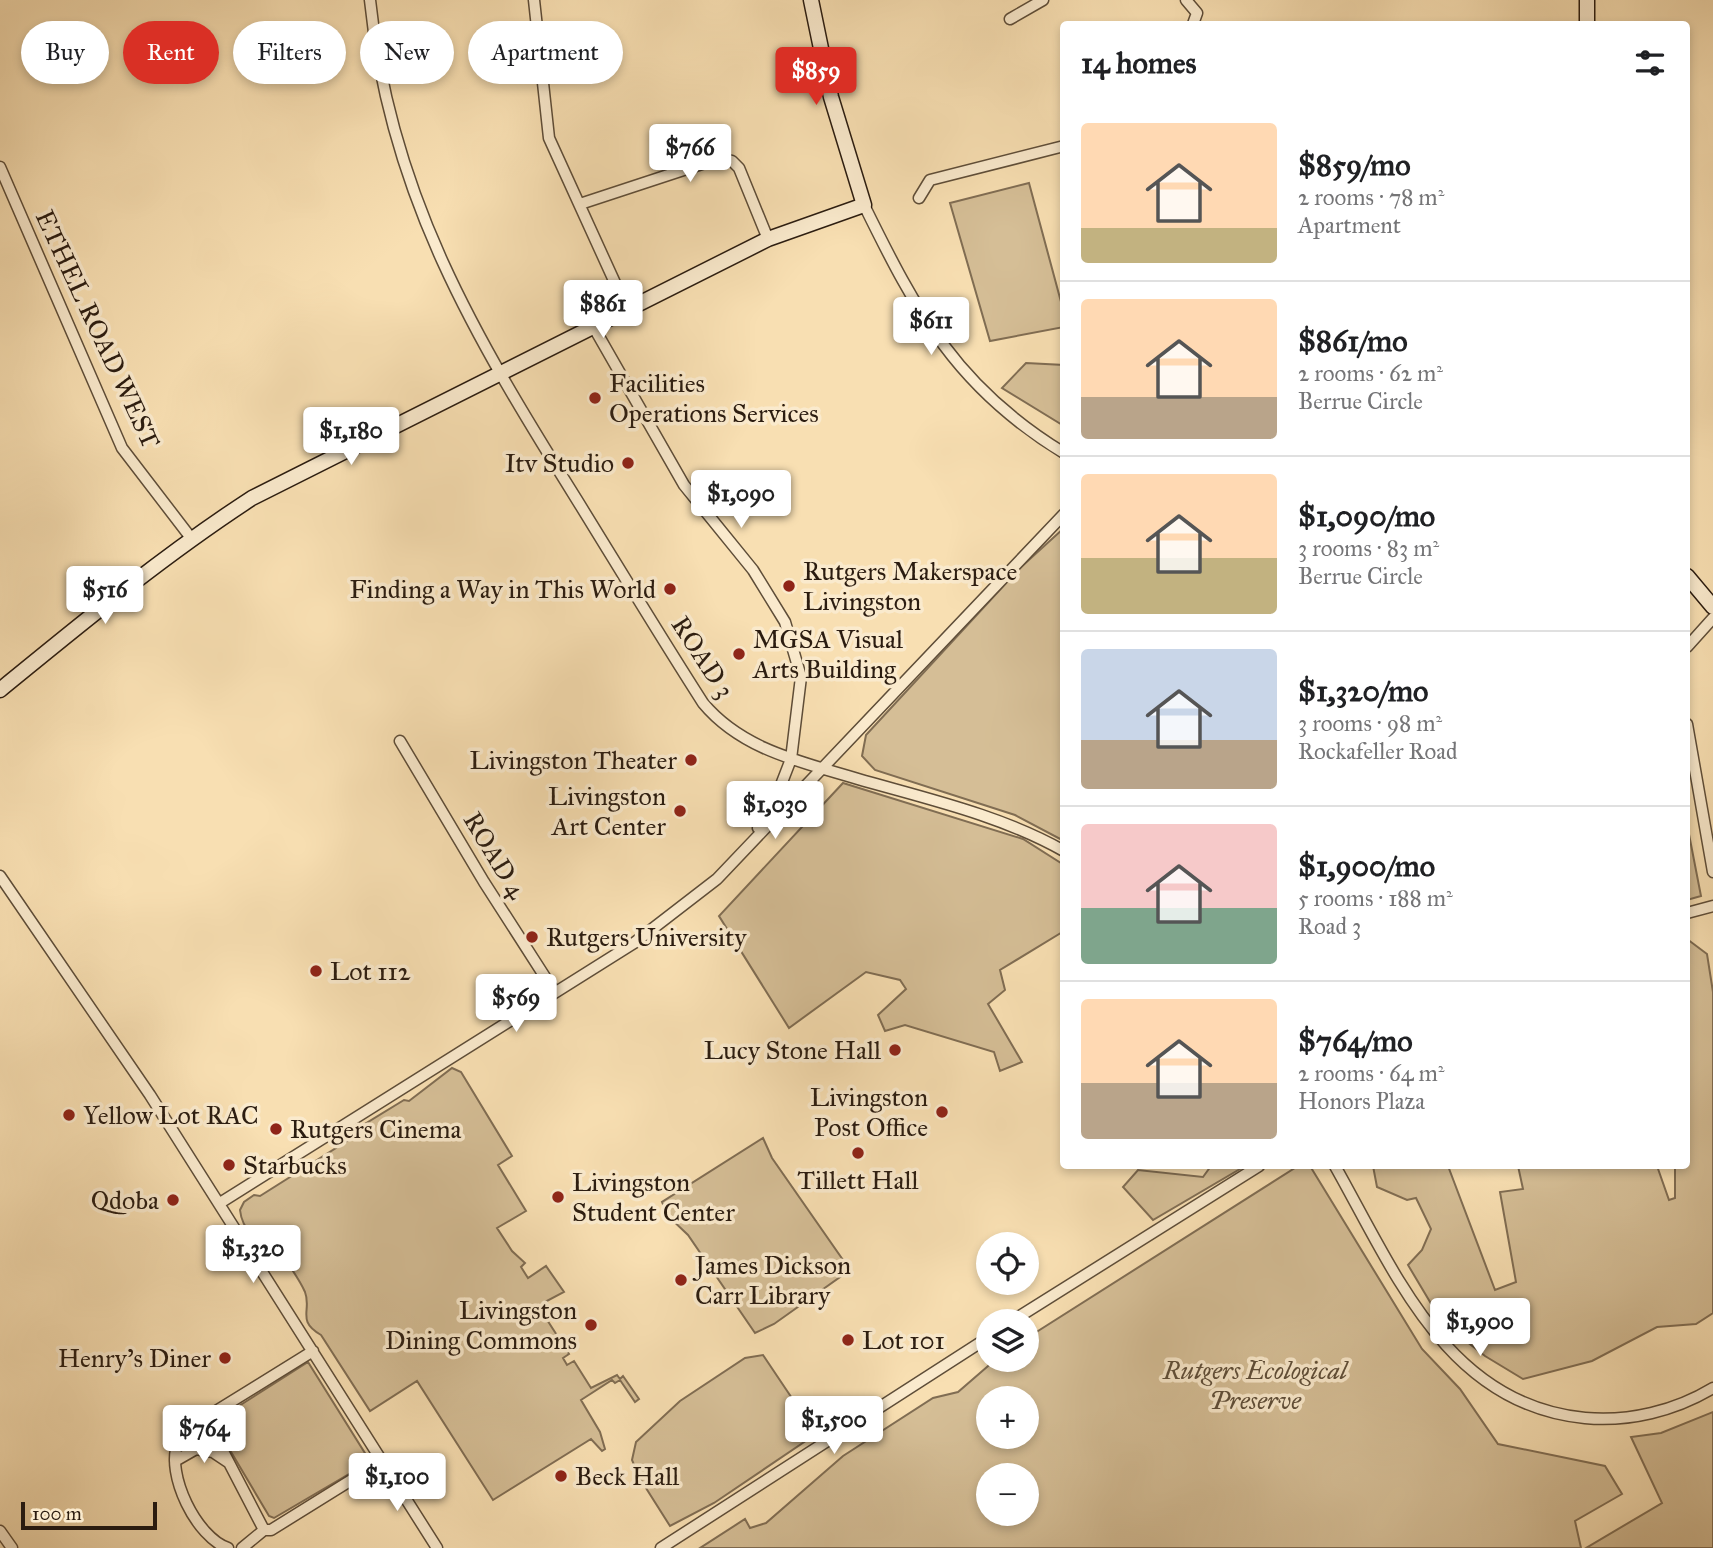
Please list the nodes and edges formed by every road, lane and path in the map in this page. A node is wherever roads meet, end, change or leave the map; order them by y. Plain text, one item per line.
1 (370, 0) edge
2 (534, 0) edge
3 (811, 0) edge
4 (1043, 0) edge
5 (1186, 0) edge
6 (1587, 0) edge
7 (1010, 19) dead end
8 (1194, 21) edge
9 (1587, 21) edge
10 (1060, 147) edge
11 (0, 167) edge
12 (919, 198) dead end
13 (580, 204) junction
14 (864, 205) junction
15 (768, 239) junction
16 (626, 307) junction
17 (593, 326) junction
18 (498, 373) junction
19 (1060, 450) edge
20 (1060, 518) edge
21 (191, 538) junction
22 (1690, 580) edge
23 (1713, 607) edge
24 (1713, 618) edge
25 (1690, 644) edge
26 (0, 690) edge
27 (401, 741) dead end
28 (1690, 741) edge
29 (791, 759) junction
30 (824, 768) junction
31 (745, 848) junction
32 (1060, 849) edge
33 (1713, 872) edge
34 (0, 876) edge
35 (1713, 906) edge
36 (1690, 912) edge
37 (554, 991) junction
38 (1254, 1169) edge
39 (1337, 1169) edge
40 (220, 1203) junction
41 (1031, 1309) edge
42 (976, 1344) edge
43 (313, 1351) junction
44 (1713, 1388) edge
45 (214, 1415) junction
46 (175, 1461) junction
47 (382, 1461) junction
48 (231, 1463) junction
49 (0, 1531) edge
50 (264, 1531) junction
51 (12, 1548) edge
52 (228, 1548) edge
53 (242, 1548) edge
54 (437, 1548) edge
55 (661, 1548) edge

1 - 18 street, ROAD 3
2 - 13 street
3 - 14 street
4 - 7 street
5 - 8 street
6 - 9 street
10 - 12 street
11 - 21 street, ETHEL ROAD WEST
13 - 15 street
13 - 16 street
14 - 15 street
14 - 19 street
15 - 16 street
16 - 17 street
17 - 18 street
17 - 29 street
18 - 21 street
18 - 29 street, ROAD 3
20 - 30 street
21 - 26 street
22 - 23 street
24 - 25 street
27 - 37 street, ROAD 4
28 - 33 street
29 - 30 street, ROAD 3
29 - 31 street
30 - 31 street
30 - 32 street, ROAD 3
31 - 37 street
34 - 40 street
35 - 36 street
37 - 40 street
38 - 41 street
39 - 44 street
40 - 43 street
42 - 55 street
43 - 45 street
43 - 47 street
45 - 46 street
45 - 48 street
46 - 48 street
46 - 52 street
47 - 50 street
47 - 54 street
48 - 50 street
49 - 51 street
50 - 53 street

